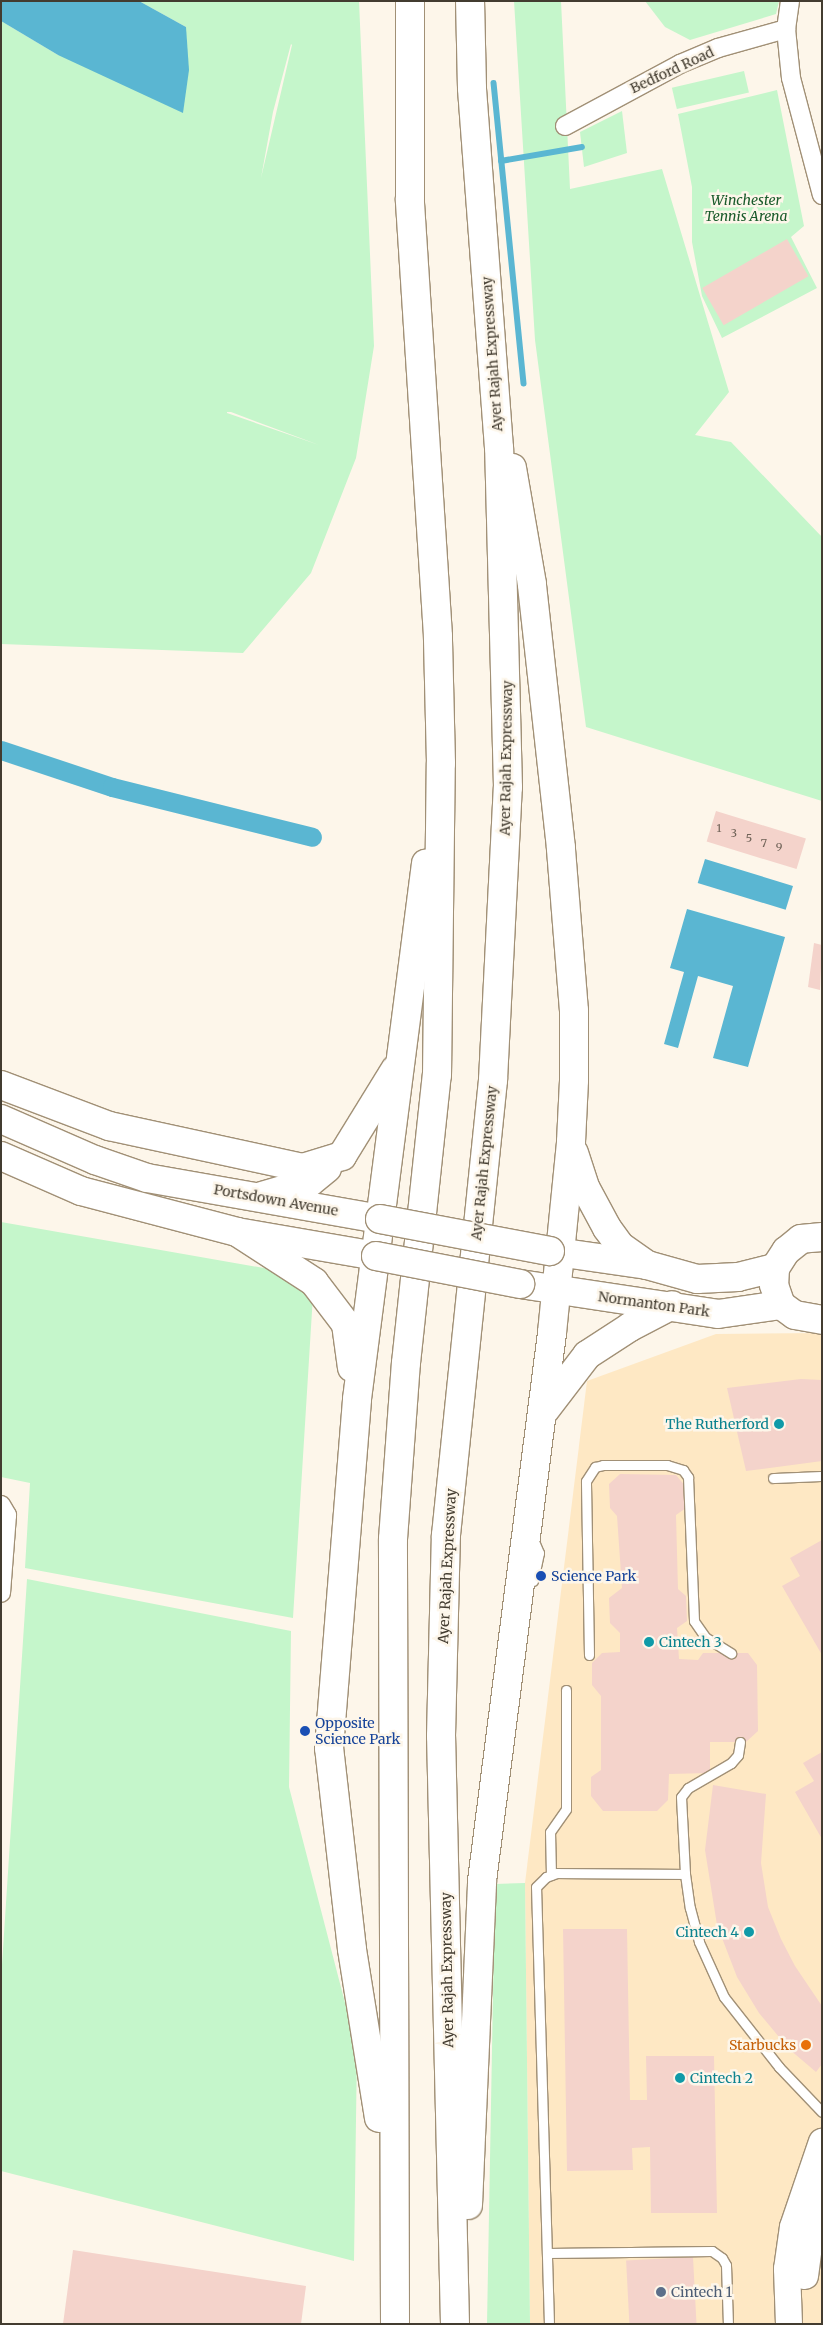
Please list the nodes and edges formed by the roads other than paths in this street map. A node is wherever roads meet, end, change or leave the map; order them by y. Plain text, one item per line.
1 (410, 1) edge
2 (470, 1) edge
3 (790, 1) edge
4 (786, 29) junction
5 (565, 126) dead end
6 (822, 195) edge
7 (499, 448) junction
8 (441, 763) junction
9 (401, 1059) junction
10 (1, 1085) edge
11 (1, 1119) edge
12 (571, 1142) junction
13 (1, 1156) edge
14 (342, 1156) junction
15 (262, 1196) junction
16 (380, 1219) junction
17 (237, 1232) junction
18 (822, 1236) edge
19 (554, 1252) junction
20 (376, 1256) junction
21 (647, 1265) junction
22 (775, 1268) junction
23 (552, 1289) junction
24 (672, 1305) junction
25 (781, 1305) junction
26 (822, 1320) edge
27 (357, 1399) junction
28 (542, 1414) junction
29 (822, 1476) edge
30 (773, 1478) dead end
31 (1, 1505) edge
32 (528, 1524) junction
33 (531, 1592) dead end
34 (1, 1593) edge
35 (731, 1653) dead end
36 (589, 1655) dead end
37 (566, 1690) dead end
38 (740, 1742) dead end
39 (684, 1874) junction
40 (551, 1875) junction
41 (822, 2112) edge
42 (822, 2142) edge
43 (822, 2193) edge
44 (392, 2198) junction
45 (548, 2252) junction
46 (395, 2324) edge
47 (455, 2324) edge
48 (460, 2324) edge
49 (549, 2324) edge
50 (728, 2324) edge
51 (789, 2324) edge
52 (806, 2324) edge

1 - 8 highway
2 - 7 highway, Ayer Rajah Expressway
3 - 4 street
4 - 5 street, Bedford Road
4 - 6 street
7 - 12 highway
7 - 47 highway, Ayer Rajah Expressway
8 - 9 highway
8 - 44 highway
9 - 14 highway
9 - 16 highway
10 - 14 highway
11 - 15 highway, Portsdown Avenue
12 - 19 highway
12 - 21 highway
13 - 17 highway
14 - 15 highway
15 - 16 highway, Portsdown Avenue
16 - 19 highway, Portsdown Avenue, bridge
16 - 20 highway
17 - 20 highway
17 - 27 highway
18 - 22 highway
19 - 21 highway
19 - 23 highway
20 - 23 highway, bridge
20 - 27 highway
21 - 22 highway
22 - 25 highway
23 - 24 highway, Normanton Park
23 - 28 highway
24 - 25 highway, Normanton Park
24 - 28 highway
25 - 26 highway
27 - 44 highway
28 - 32 highway
29 - 30 lane
31 - 34 street
32 - 33 lane
32 - 48 highway
35 - 36 lane
37 - 40 lane
38 - 39 lane
39 - 40 lane
39 - 41 lane
40 - 45 lane
42 - 51 main road
43 - 52 main road
44 - 46 highway
45 - 49 lane
45 - 50 lane

